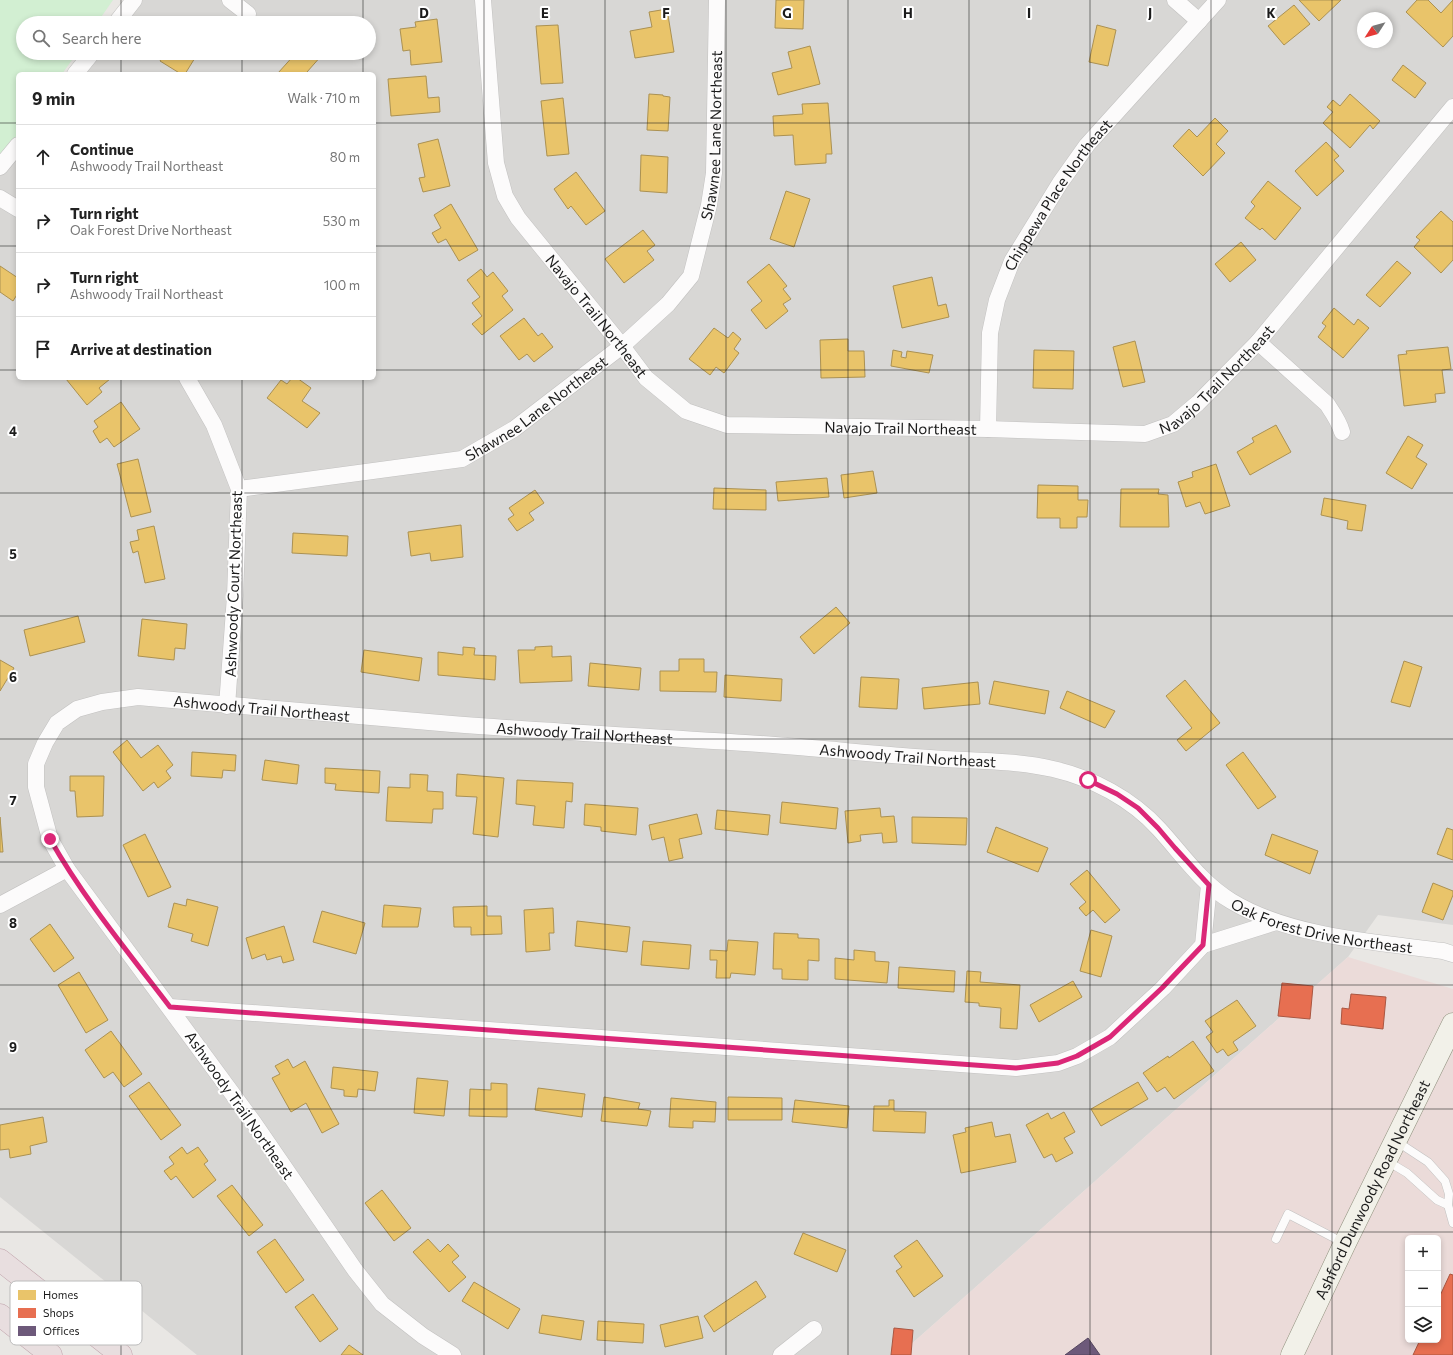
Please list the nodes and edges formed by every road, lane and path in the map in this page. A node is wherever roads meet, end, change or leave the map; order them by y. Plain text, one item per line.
1 (134, 0) edge
2 (230, 0) edge
3 (483, 0) edge
4 (717, 0) edge
5 (1175, 0) edge
6 (1218, 0) edge
7 (248, 14) dead end
8 (121, 16) edge
9 (1199, 21) junction
10 (86, 60) edge
11 (77, 72) edge
12 (1453, 107) edge
13 (16, 147) edge
14 (0, 167) edge
15 (0, 198) edge
16 (16, 208) edge
17 (1258, 342) junction
18 (622, 346) junction
19 (188, 380) edge
20 (988, 430) junction
21 (1342, 432) dead end
22 (239, 489) junction
23 (227, 706) junction
24 (67, 869) junction
25 (1209, 885) junction
26 (0, 905) edge
27 (1276, 922) junction
28 (1203, 945) junction
29 (1453, 954) edge
30 (170, 1007) junction
31 (1453, 1024) edge
32 (1395, 1140) junction
33 (1386, 1160) junction
34 (1448, 1205) junction
35 (1453, 1223) edge
36 (1276, 1239) dead end
37 (1344, 1243) junction
38 (0, 1260) edge
39 (27, 1281) edge
40 (0, 1315) edge
41 (10, 1323) edge
42 (814, 1329) dead end
43 (38, 1345) edge
44 (108, 1345) edge
45 (51, 1355) edge
46 (121, 1355) edge
47 (453, 1355) edge
48 (781, 1355) edge
49 (1292, 1355) edge

1 - 8 street
2 - 7 street
3 - 18 street, Navajo Trail Northeast
4 - 18 street, Shawnee Lane Northeast
5 - 9 street
6 - 9 street, Chippewa Place Northeast
9 - 20 street, Chippewa Place Northeast
10 - 11 street
12 - 17 street, Navajo Trail Northeast
13 - 14 street
15 - 16 street
17 - 20 street, Navajo Trail Northeast
17 - 21 street
18 - 20 street, Navajo Trail Northeast
18 - 22 street, Shawnee Lane Northeast
19 - 22 street, Ashwoody Court Northeast
22 - 23 street, Ashwoody Court Northeast
23 - 24 street, Ashwoody Trail Northeast
23 - 25 street, Ashwoody Trail Northeast
24 - 26 street
24 - 30 street, Ashwoody Trail Northeast
25 - 27 street, Oak Forest Drive Northeast
25 - 28 street
27 - 28 street
27 - 29 street, Oak Forest Drive Northeast
28 - 30 street
30 - 47 street, Ashwoody Trail Northeast
31 - 32 main road, Ashford Dunwoody Road Northeast
32 - 33 main road, Ashford Dunwoody Road Northeast
32 - 34 lane
33 - 34 lane
33 - 37 main road, Ashford Dunwoody Road Northeast
34 - 35 lane
36 - 37 lane
37 - 49 main road, Ashford Dunwoody Road Northeast
38 - 39 highway
40 - 41 highway
42 - 48 street
43 - 45 highway
44 - 46 highway

